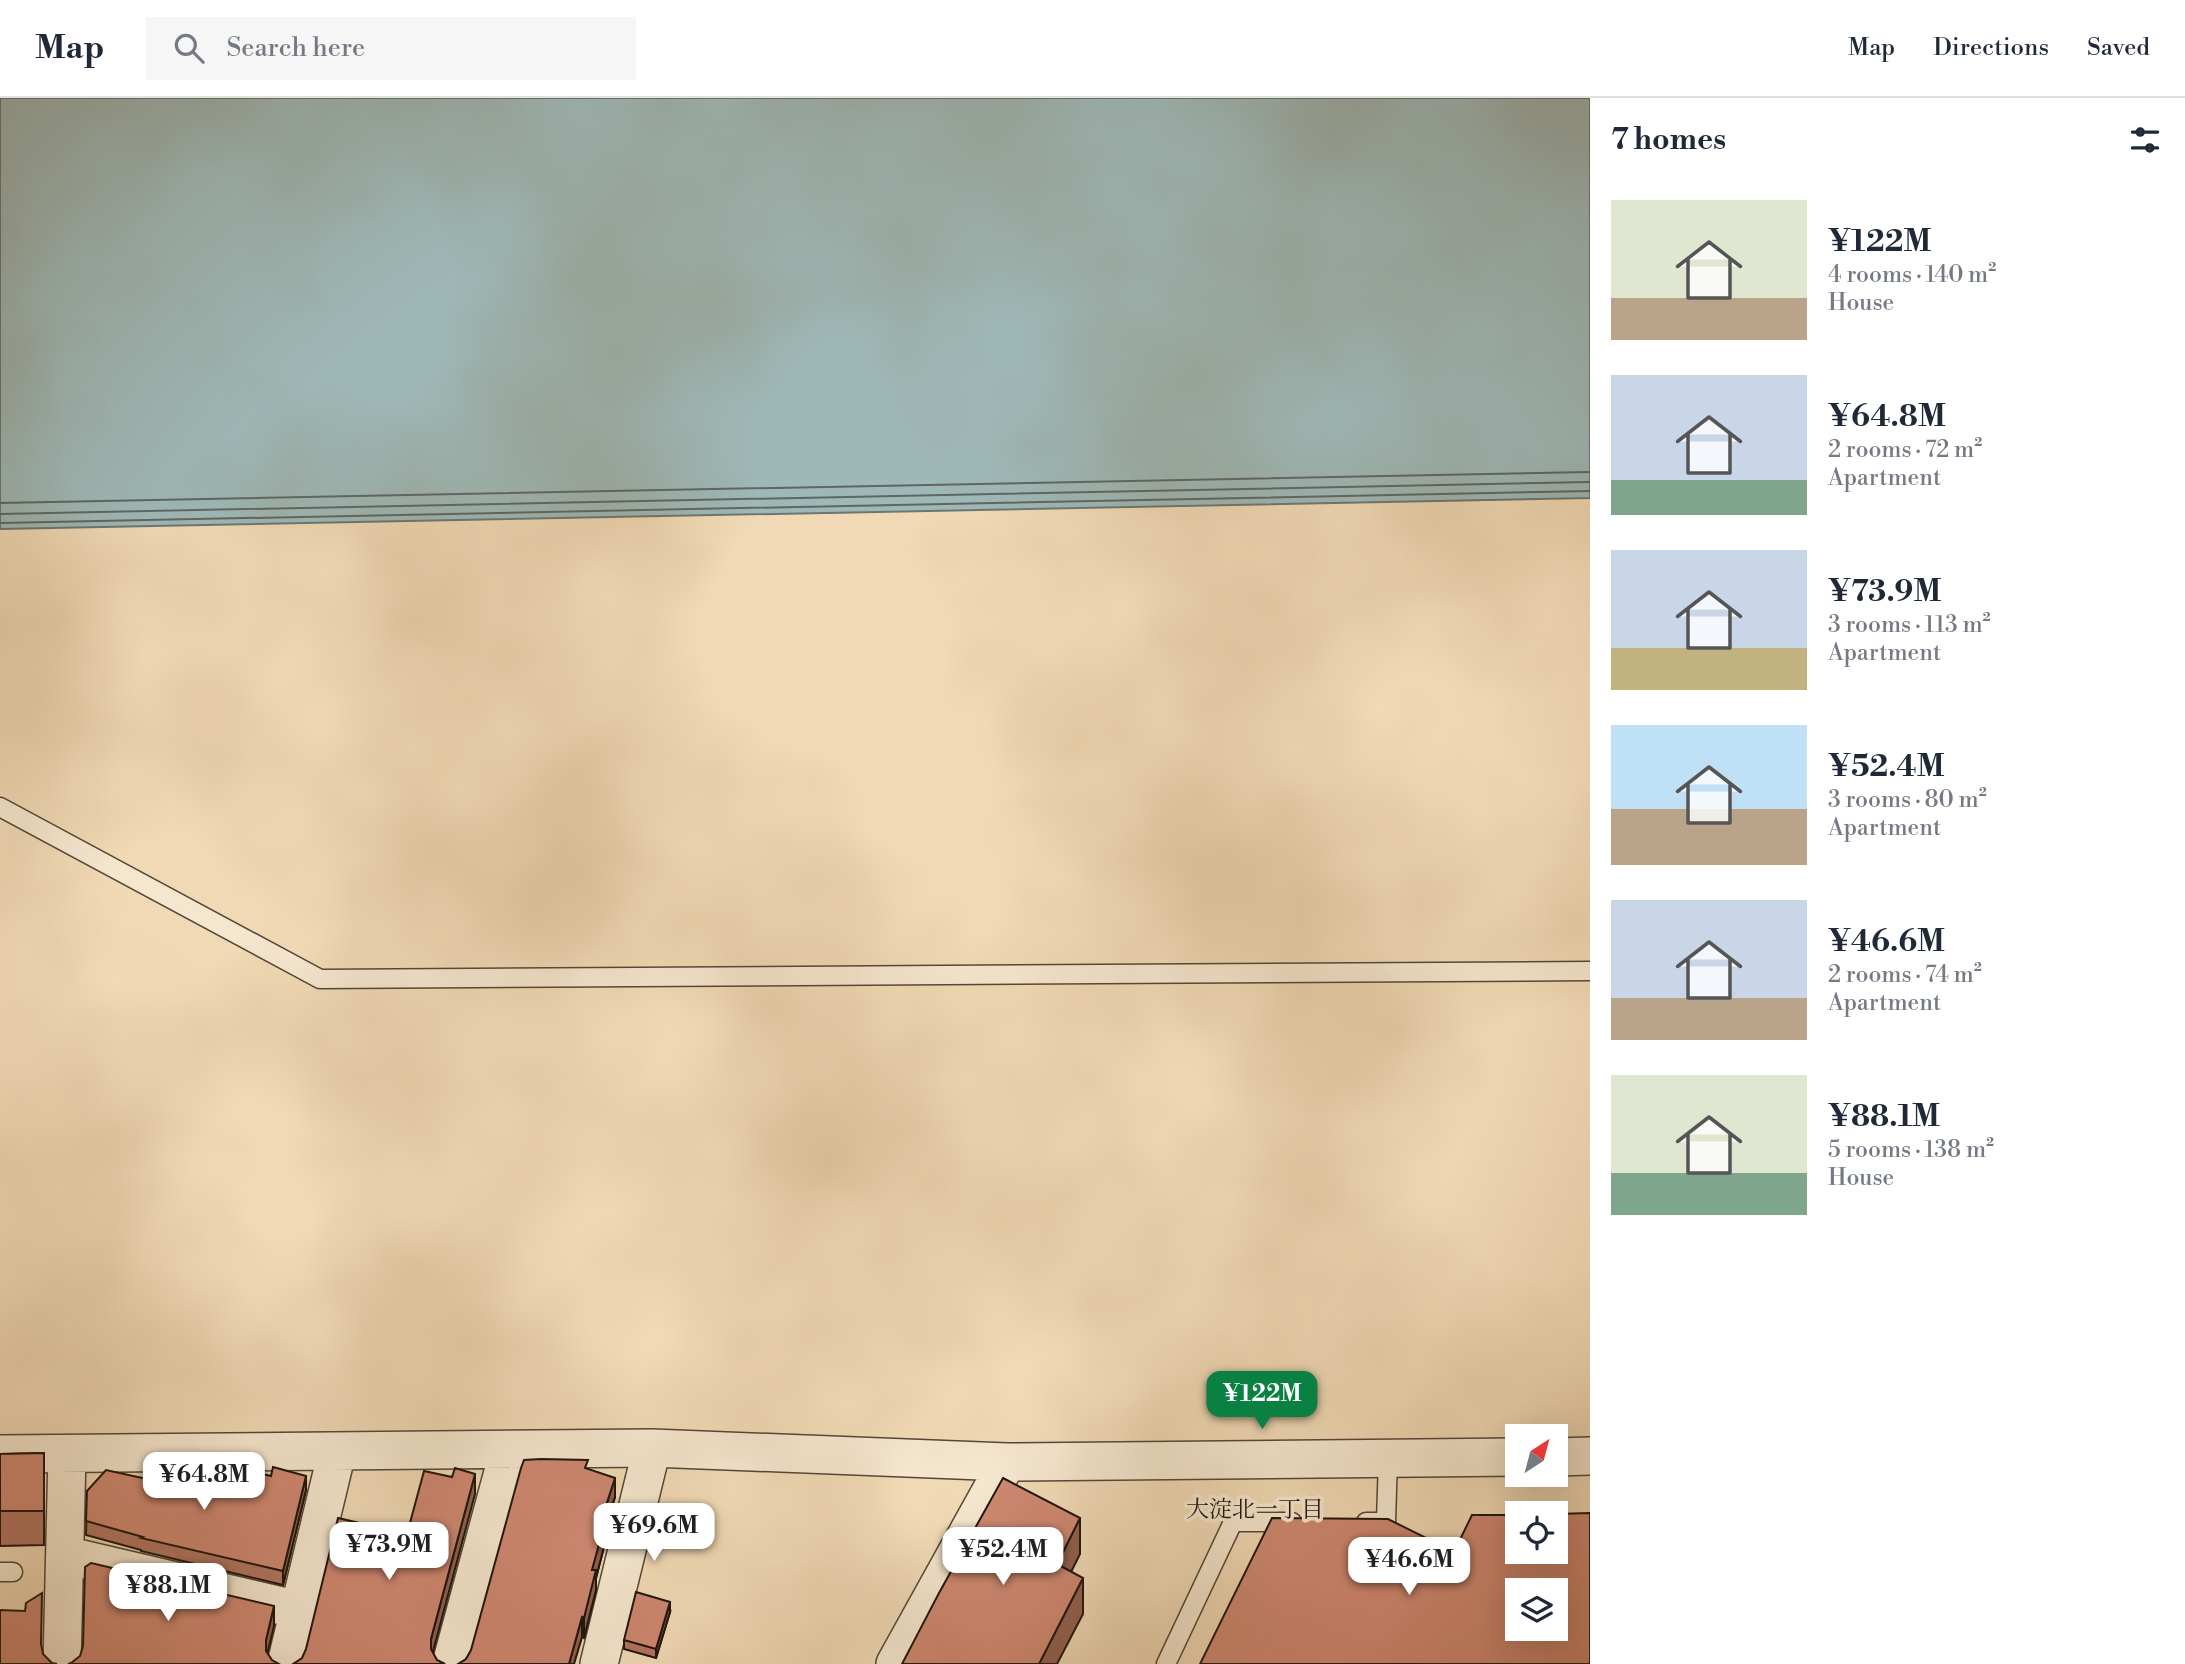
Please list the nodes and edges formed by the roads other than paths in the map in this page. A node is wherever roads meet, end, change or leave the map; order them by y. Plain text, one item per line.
1 (0, 807) edge
2 (1590, 971) edge
3 (652, 1448) junction
4 (509, 1450) junction
5 (337, 1452) junction
6 (0, 1454) edge
7 (67, 1455) junction
8 (1590, 1456) edge
9 (1505, 1457) edge
10 (1568, 1457) edge
11 (1388, 1458) junction
12 (1007, 1462) junction
13 (1302, 1522) edge
14 (1344, 1522) edge
15 (65, 1555) junction
16 (299, 1610) junction
17 (62, 1664) edge
18 (286, 1664) edge
19 (451, 1664) edge
20 (599, 1664) edge
21 (895, 1664) edge
22 (1166, 1664) edge

1 - 2 lane
3 - 4 street
3 - 12 street
3 - 20 street
4 - 5 street
4 - 19 street
5 - 7 street
5 - 16 street
6 - 7 street
7 - 15 street
8 - 10 street
9 - 11 street
11 - 12 street
11 - 14 lane
12 - 21 street
13 - 22 lane
15 - 16 street
15 - 17 street
16 - 18 street

